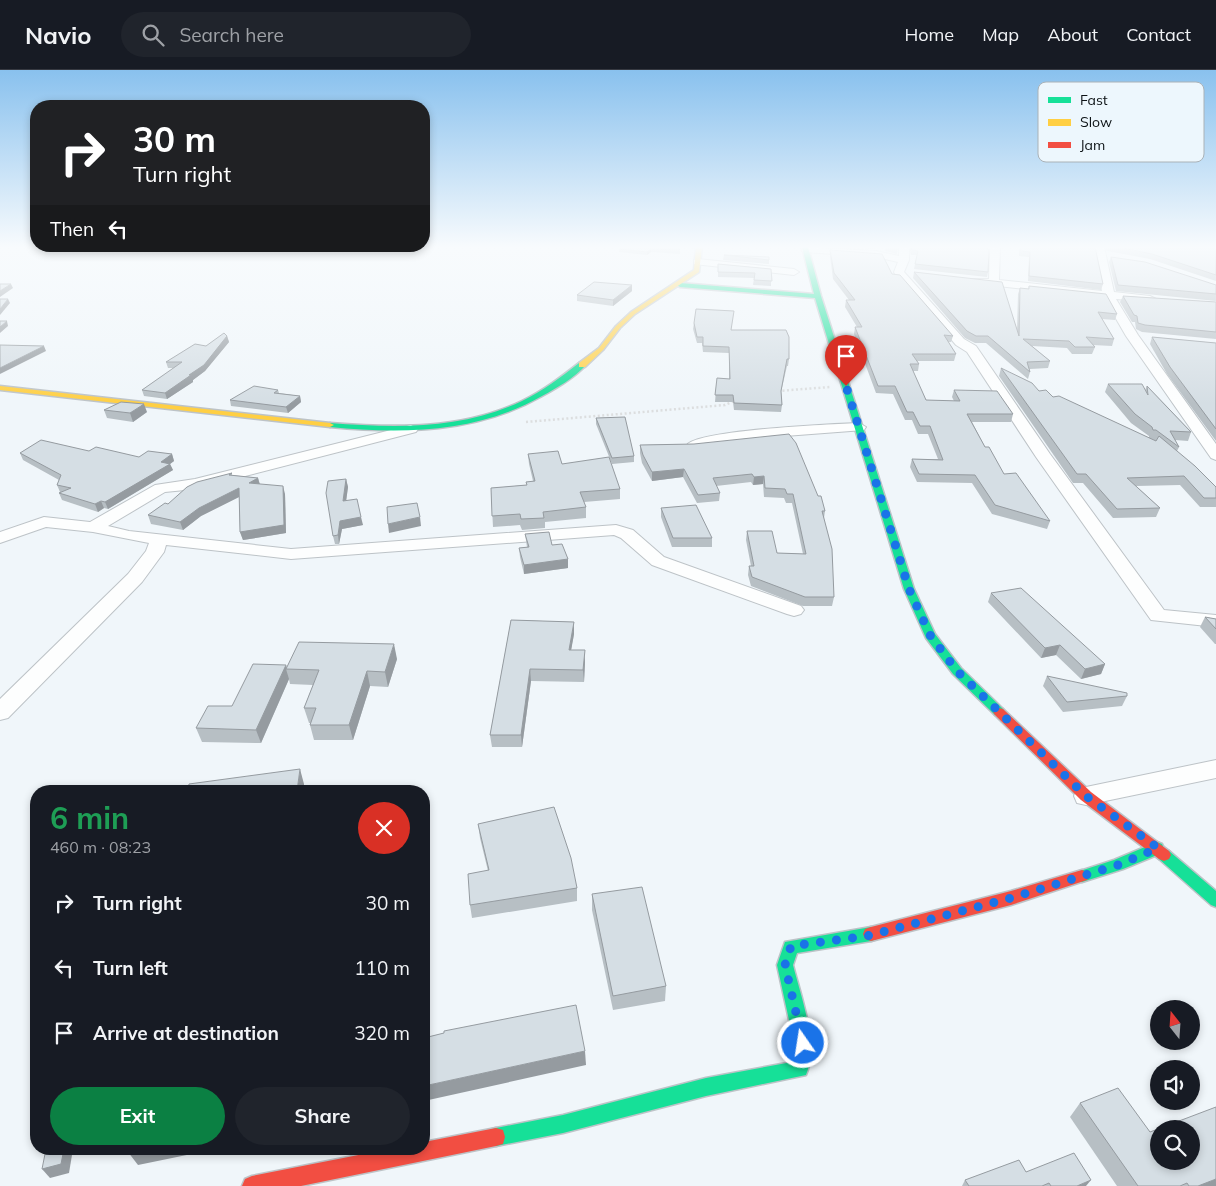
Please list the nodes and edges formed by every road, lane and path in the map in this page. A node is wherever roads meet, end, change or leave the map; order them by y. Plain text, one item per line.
1 (652, 299) edge
2 (819, 299) edge
3 (922, 299) edge
4 (1111, 299) edge
5 (1132, 336) junction
6 (1151, 338) edge
7 (846, 386) junction
8 (0, 388) edge
9 (770, 392) edge
10 (741, 398) edge
11 (520, 422) dead end
12 (859, 428) junction
13 (410, 429) junction
14 (677, 446) edge
15 (1216, 455) edge
16 (93, 527) junction
17 (0, 538) edge
18 (159, 539) junction
19 (794, 610) dead end
20 (1216, 621) edge
21 (0, 712) edge
22 (1216, 769) edge
23 (1086, 796) junction
24 (1158, 848) junction
25 (1216, 900) edge
26 (430, 1151) edge
27 (408, 1155) edge
28 (252, 1186) edge

1 - 13 street
2 - 7 street
3 - 20 street
4 - 5 street
5 - 6 street
5 - 15 street
7 - 9 path
7 - 12 street
8 - 13 street
10 - 11 path
12 - 14 street
12 - 23 street
13 - 16 street
16 - 17 street
16 - 18 street
18 - 19 street
18 - 21 street
22 - 23 street
23 - 24 street
24 - 25 street
24 - 26 street
27 - 28 street

